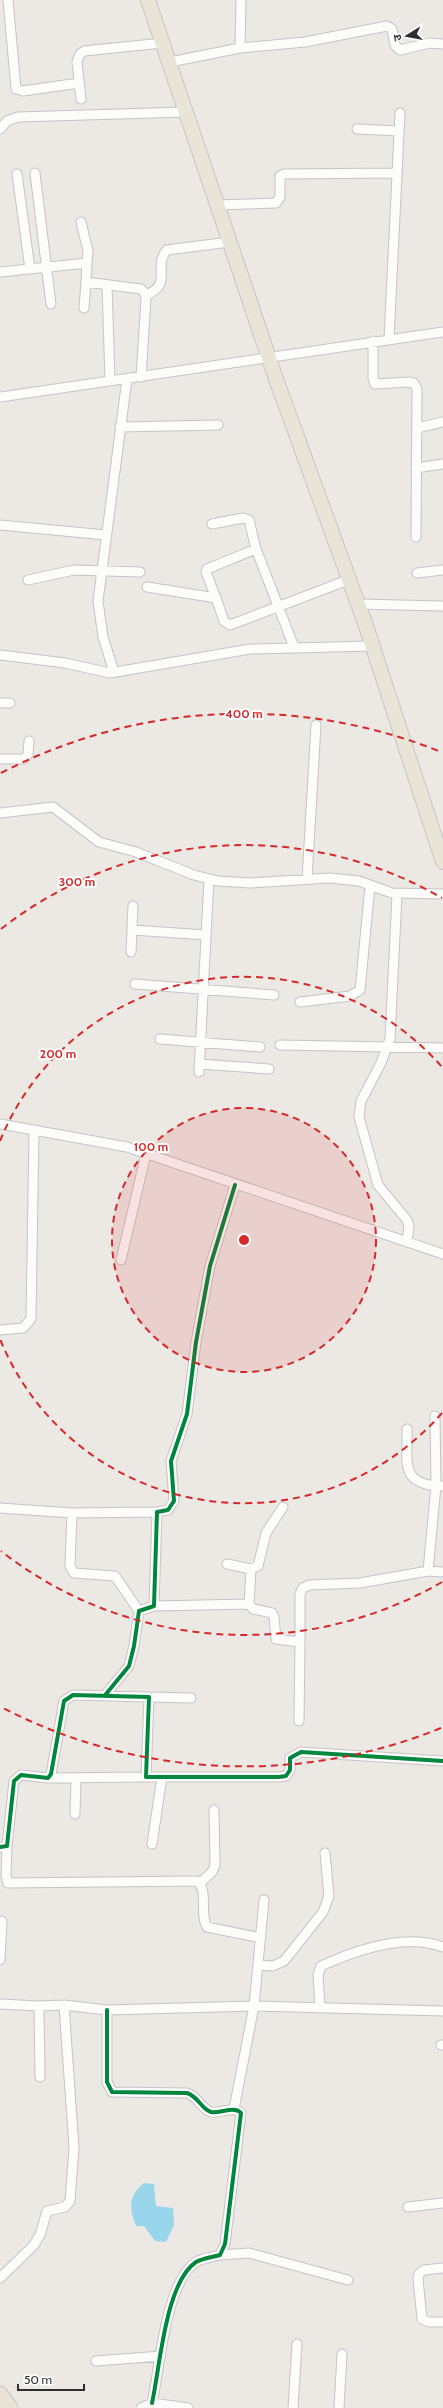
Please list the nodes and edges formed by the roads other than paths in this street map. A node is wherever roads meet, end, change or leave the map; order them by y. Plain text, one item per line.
1 (8, 0) edge
2 (148, 0) edge
3 (241, 0) edge
4 (0, 30) edge
5 (10, 30) junction
6 (163, 42) junction
7 (443, 44) edge
8 (240, 48) junction
9 (170, 62) junction
10 (79, 83) junction
11 (81, 100) dead end
12 (186, 112) junction
13 (400, 113) dead end
14 (0, 129) edge
15 (357, 129) dead end
16 (399, 131) junction
17 (35, 172) dead end
18 (397, 173) junction
19 (17, 174) dead end
20 (216, 205) junction
21 (81, 222) dead end
22 (229, 242) junction
23 (87, 263) junction
24 (46, 267) junction
25 (30, 269) junction
26 (0, 272) edge
27 (86, 282) junction
28 (107, 285) junction
29 (146, 295) junction
30 (51, 304) dead end
31 (84, 308) dead end
32 (443, 332) edge
33 (389, 339) junction
34 (373, 341) junction
35 (269, 358) junction
36 (141, 377) junction
37 (127, 379) junction
38 (110, 381) junction
39 (0, 397) edge
40 (443, 422) edge
41 (218, 425) dead end
42 (120, 428) junction
43 (417, 428) junction
44 (443, 464) edge
45 (416, 468) junction
46 (212, 524) dead end
47 (0, 525) edge
48 (106, 535) junction
49 (416, 537) dead end
50 (256, 549) junction
51 (443, 570) edge
52 (101, 571) junction
53 (140, 572) dead end
54 (417, 573) dead end
55 (28, 580) dead end
56 (348, 580) junction
57 (147, 587) dead end
58 (216, 598) junction
59 (357, 604) junction
60 (443, 606) edge
61 (277, 608) junction
62 (372, 646) junction
63 (294, 647) junction
64 (0, 655) edge
65 (114, 672) junction
66 (0, 703) edge
67 (10, 703) dead end
68 (316, 725) dead end
69 (29, 741) dead end
70 (0, 759) edge
71 (0, 813) edge
72 (443, 862) edge
73 (209, 879) junction
74 (307, 879) junction
75 (370, 886) junction
76 (397, 894) junction
77 (443, 894) edge
78 (133, 906) dead end
79 (132, 930) junction
80 (206, 935) junction
81 (131, 952) dead end
82 (135, 984) dead end
83 (203, 989) junction
84 (274, 995) dead end
85 (300, 1002) dead end
86 (160, 1039) dead end
87 (200, 1042) junction
88 (280, 1045) dead end
89 (388, 1046) junction
90 (260, 1047) dead end
91 (443, 1048) edge
92 (269, 1069) dead end
93 (0, 1124) edge
94 (34, 1130) junction
95 (146, 1154) junction
96 (235, 1185) junction
97 (407, 1242) junction
98 (443, 1254) edge
99 (121, 1260) dead end
100 (0, 1330) edge
101 (435, 1416) dead end
102 (407, 1430) dead end
103 (440, 1486) edge
104 (283, 1507) dead end
105 (0, 1508) edge
106 (156, 1512) junction
107 (72, 1513) junction
108 (227, 1564) dead end
109 (251, 1569) junction
110 (428, 1571) junction
111 (443, 1572) edge
112 (249, 1604) junction
113 (154, 1606) junction
114 (139, 1611) junction
115 (300, 1642) junction
116 (106, 1694) junction
117 (149, 1697) junction
118 (192, 1698) dead end
119 (299, 1721) dead end
120 (443, 1761) edge
121 (146, 1777) junction
122 (162, 1777) junction
123 (48, 1778) junction
124 (76, 1779) junction
125 (214, 1810) dead end
126 (75, 1814) dead end
127 (152, 1844) dead end
128 (4, 1847) edge
129 (326, 1853) dead end
130 (200, 1883) junction
131 (264, 1900) dead end
132 (2, 1921) dead end
133 (260, 1938) junction
134 (443, 1947) edge
135 (0, 1960) edge
136 (258, 1965) junction
137 (0, 2004) edge
138 (64, 2004) junction
139 (39, 2006) junction
140 (254, 2006) junction
141 (320, 2008) junction
142 (107, 2010) junction
143 (443, 2011) edge
144 (40, 2077) dead end
145 (234, 2109) junction
146 (443, 2203) edge
147 (408, 2207) dead end
148 (220, 2255) junction
149 (443, 2268) edge
150 (0, 2278) edge
151 (348, 2280) dead end
152 (443, 2322) edge
153 (297, 2344) dead end
154 (342, 2354) dead end
155 (161, 2356) junction
156 (96, 2361) dead end
157 (0, 2394) edge
158 (152, 2403) junction
159 (10, 2408) edge
160 (141, 2408) edge
161 (188, 2408) edge
162 (293, 2408) edge
163 (339, 2408) edge

1 - 5 street
2 - 6 main road
3 - 8 street
4 - 5 street
5 - 10 street
6 - 9 main road
6 - 10 street
7 - 8 street
8 - 9 street
9 - 12 main road
10 - 11 street
12 - 14 street
12 - 20 main road
13 - 16 street
15 - 16 street
16 - 18 street
17 - 24 street
18 - 20 street
18 - 33 street
19 - 25 street
20 - 22 main road
21 - 23 street
22 - 29 street
22 - 35 main road
23 - 24 street
23 - 27 street
24 - 25 street
24 - 30 street
25 - 26 street
27 - 28 street
27 - 31 street
28 - 29 street
28 - 38 street
29 - 36 street
32 - 33 street
33 - 34 street
34 - 35 street
34 - 43 street
35 - 36 street
35 - 56 main road
36 - 37 street
37 - 38 street
37 - 42 street
38 - 39 street
40 - 43 street
41 - 42 street
42 - 48 street
43 - 45 street
44 - 45 street
45 - 49 street
46 - 50 street
47 - 48 street
48 - 52 street
50 - 58 street
50 - 61 street
51 - 54 street
52 - 53 street
52 - 55 street
52 - 65 street
56 - 59 main road
56 - 61 street
57 - 58 street
58 - 61 street
59 - 60 street
59 - 62 main road
61 - 63 street
62 - 63 street
62 - 72 main road
63 - 65 street
64 - 65 street
66 - 67 street
68 - 74 street
69 - 70 street
71 - 73 street
73 - 74 street
73 - 80 street
74 - 75 street
75 - 76 street
75 - 85 street
76 - 77 street
76 - 89 street
78 - 79 street
79 - 80 street
79 - 81 street
80 - 83 street
82 - 83 street
83 - 84 street
83 - 87 street
86 - 87 street
87 - 90 street
87 - 92 street
88 - 89 street
89 - 91 street
89 - 97 street
93 - 94 street
94 - 95 street
94 - 100 street
95 - 96 street
95 - 99 street
96 - 97 street
96 - 106 street
97 - 98 street
101 - 103 street
102 - 103 street
103 - 110 street
104 - 109 street
105 - 107 street
106 - 107 street
106 - 113 street
107 - 114 street
108 - 109 street
109 - 112 street
110 - 111 street
110 - 115 street
112 - 113 street
112 - 115 street
113 - 114 street
114 - 116 street
115 - 119 street
116 - 117 street
116 - 123 street
117 - 118 street
117 - 121 street
120 - 122 street
121 - 122 street
121 - 124 street
122 - 127 street
123 - 124 street
123 - 128 street
124 - 126 street
125 - 130 street
128 - 130 street
129 - 136 street
130 - 133 street
131 - 133 street
132 - 135 street
133 - 136 street
134 - 141 street
136 - 140 street
137 - 139 street
138 - 139 street
138 - 142 street
138 - 150 street
139 - 144 street
140 - 141 street
140 - 142 street
140 - 145 street
141 - 143 street
142 - 145 street
145 - 148 street
146 - 147 street
148 - 151 street
148 - 155 street
149 - 152 street
153 - 162 street
154 - 163 street
155 - 156 street
155 - 158 street
157 - 159 highway
158 - 160 street
158 - 161 street

